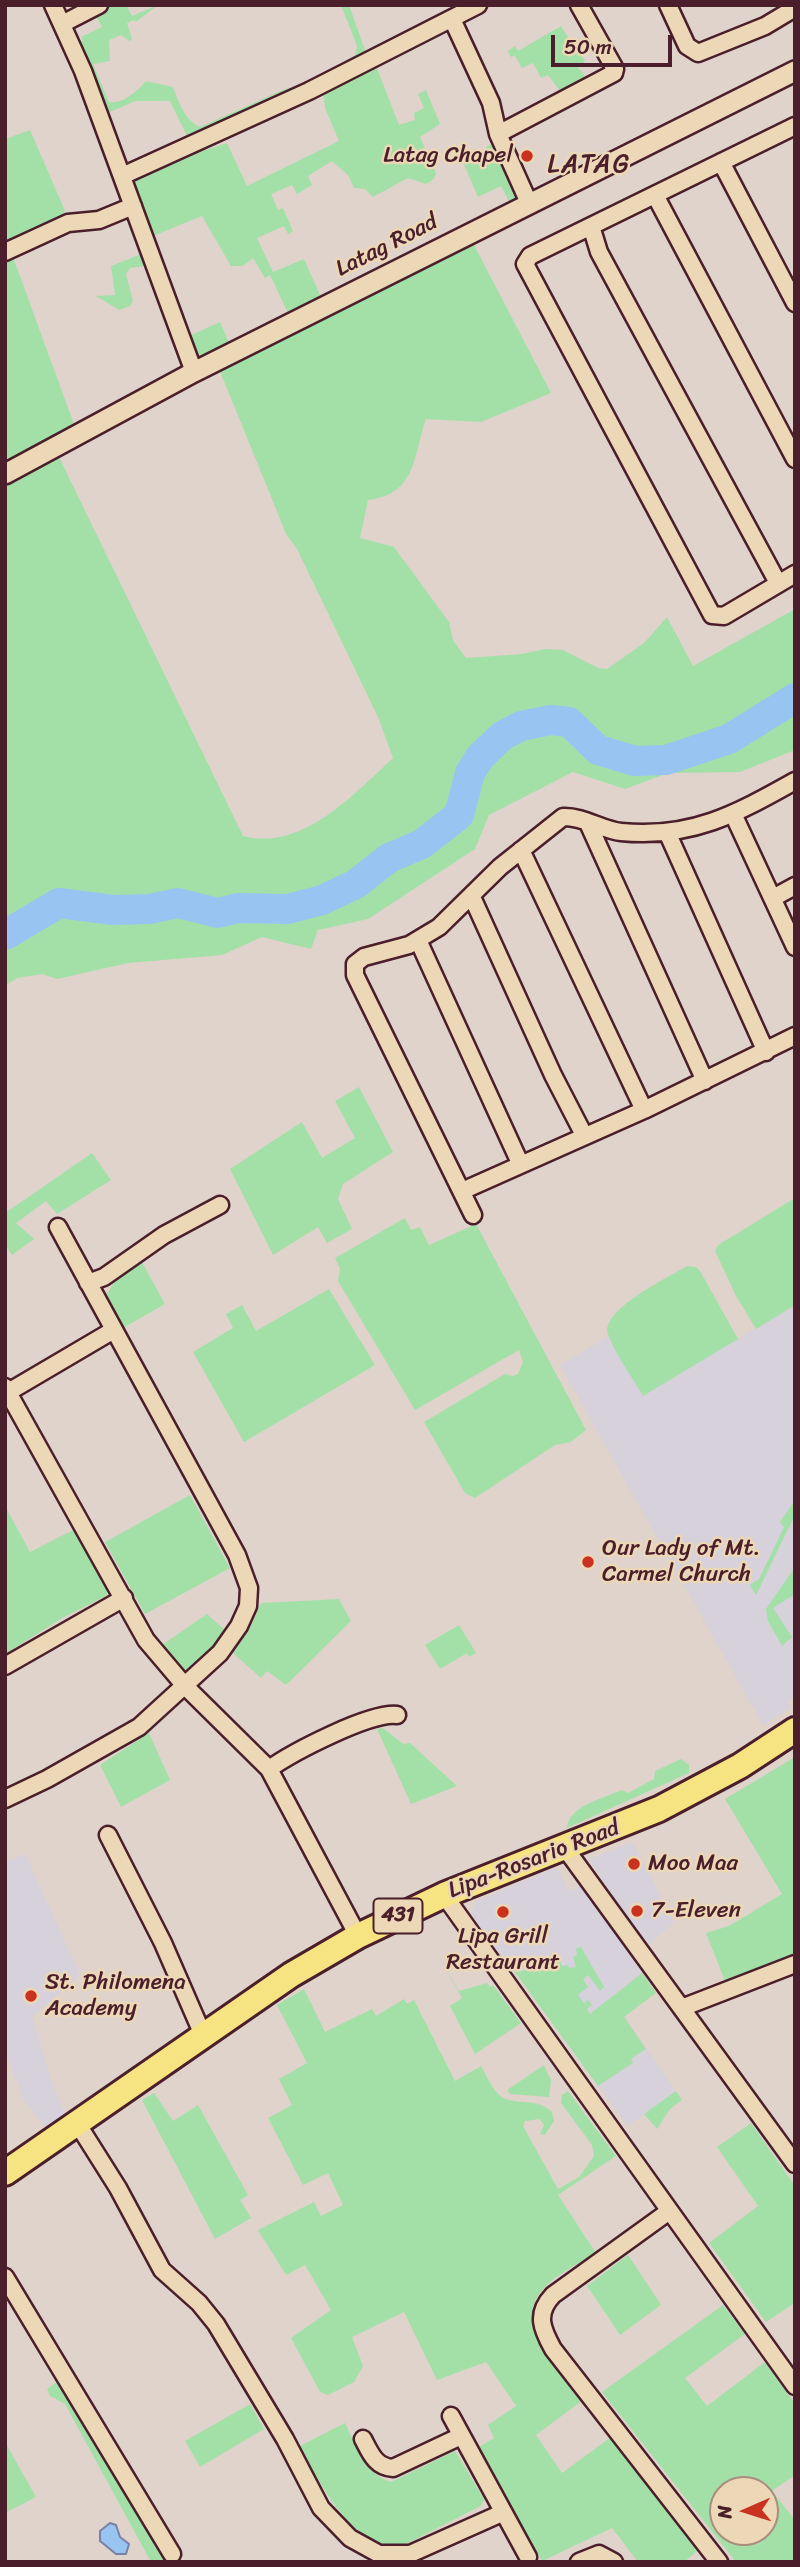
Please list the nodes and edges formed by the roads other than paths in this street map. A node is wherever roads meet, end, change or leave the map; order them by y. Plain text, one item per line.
1 (53, 5) edge
2 (99, 5) edge
3 (478, 5) edge
4 (579, 5) edge
5 (670, 6) edge
6 (785, 9) edge
7 (454, 14) edge
8 (62, 24) junction
9 (795, 71) edge
10 (791, 128) edge
11 (498, 134) junction
12 (795, 146) edge
13 (721, 162) junction
14 (122, 176) junction
15 (654, 195) junction
16 (529, 204) junction
17 (133, 206) junction
18 (590, 226) junction
19 (5, 252) edge
20 (795, 303) edge
21 (194, 372) junction
22 (795, 459) edge
23 (5, 474) edge
24 (795, 574) edge
25 (778, 583) junction
26 (795, 781) edge
27 (734, 816) junction
28 (588, 823) junction
29 (667, 832) junction
30 (521, 850) junction
31 (795, 886) edge
32 (472, 897) junction
33 (773, 898) junction
34 (418, 940) junction
35 (795, 947) edge
36 (795, 1036) edge
37 (766, 1052) junction
38 (705, 1081) junction
39 (643, 1110) junction
40 (584, 1135) junction
41 (520, 1163) junction
42 (462, 1191) junction
43 (220, 1205) dead end
44 (473, 1215) dead end
45 (58, 1227) dead end
46 (88, 1283) junction
47 (112, 1331) junction
48 (6, 1391) edge
49 (124, 1598) junction
50 (5, 1666) edge
51 (185, 1686) junction
52 (397, 1715) dead end
53 (795, 1730) edge
54 (269, 1769) junction
55 (5, 1799) edge
56 (108, 1835) dead end
57 (565, 1848) junction
58 (444, 1895) junction
59 (358, 1936) junction
60 (795, 1964) edge
61 (684, 2007) junction
62 (203, 2035) junction
63 (77, 2123) junction
64 (795, 2164) edge
65 (5, 2173) edge
66 (668, 2211) junction
67 (5, 2277) edge
68 (795, 2386) edge
69 (451, 2416) dead end
70 (461, 2435) junction
71 (363, 2439) dead end
72 (502, 2513) junction
73 (172, 2554) dead end
74 (528, 2557) dead end
75 (608, 2558) edge
76 (579, 2562) edge
77 (719, 2562) edge

1 - 8 street
2 - 8 street
3 - 7 street
4 - 11 street
5 - 6 street
7 - 11 street
7 - 14 street
8 - 14 street
9 - 16 street, Latag Road
10 - 12 street
10 - 13 street
11 - 16 street
13 - 15 street
13 - 20 street
14 - 17 street
15 - 18 street
15 - 22 street
16 - 21 street, Latag Road
17 - 19 street
17 - 21 street
18 - 25 street
18 - 25 street
21 - 23 street, Latag Road
24 - 25 street
26 - 27 street
27 - 29 street
27 - 33 street
28 - 29 street
28 - 30 street
28 - 38 street
29 - 37 street
30 - 32 street
30 - 39 street
31 - 33 street
32 - 34 street
32 - 40 street
33 - 35 street
34 - 41 street
34 - 42 street
36 - 37 street
37 - 38 street
38 - 39 street
39 - 40 street
40 - 41 street
41 - 42 street
42 - 44 street
43 - 46 street
45 - 46 street
46 - 47 street
47 - 48 street
47 - 51 street
48 - 49 street
49 - 50 street
49 - 51 street
51 - 54 street
51 - 55 street
52 - 54 street
53 - 57 main road, Lipa-Rosario Road / 431
54 - 59 street
56 - 62 street
57 - 58 main road, Lipa-Rosario Road / 431
57 - 61 street
58 - 59 main road, Lipa-Rosario Road / 431
58 - 66 street
59 - 62 main road, Lipa-Rosario Road / 431
60 - 61 street
61 - 64 street
62 - 63 main road, Lipa-Rosario Road / 431
63 - 65 main road, Lipa-Rosario Road / 431
63 - 72 street
66 - 68 street
66 - 77 street
67 - 73 street
69 - 70 street
70 - 71 street
70 - 72 street
72 - 74 street
75 - 76 street

